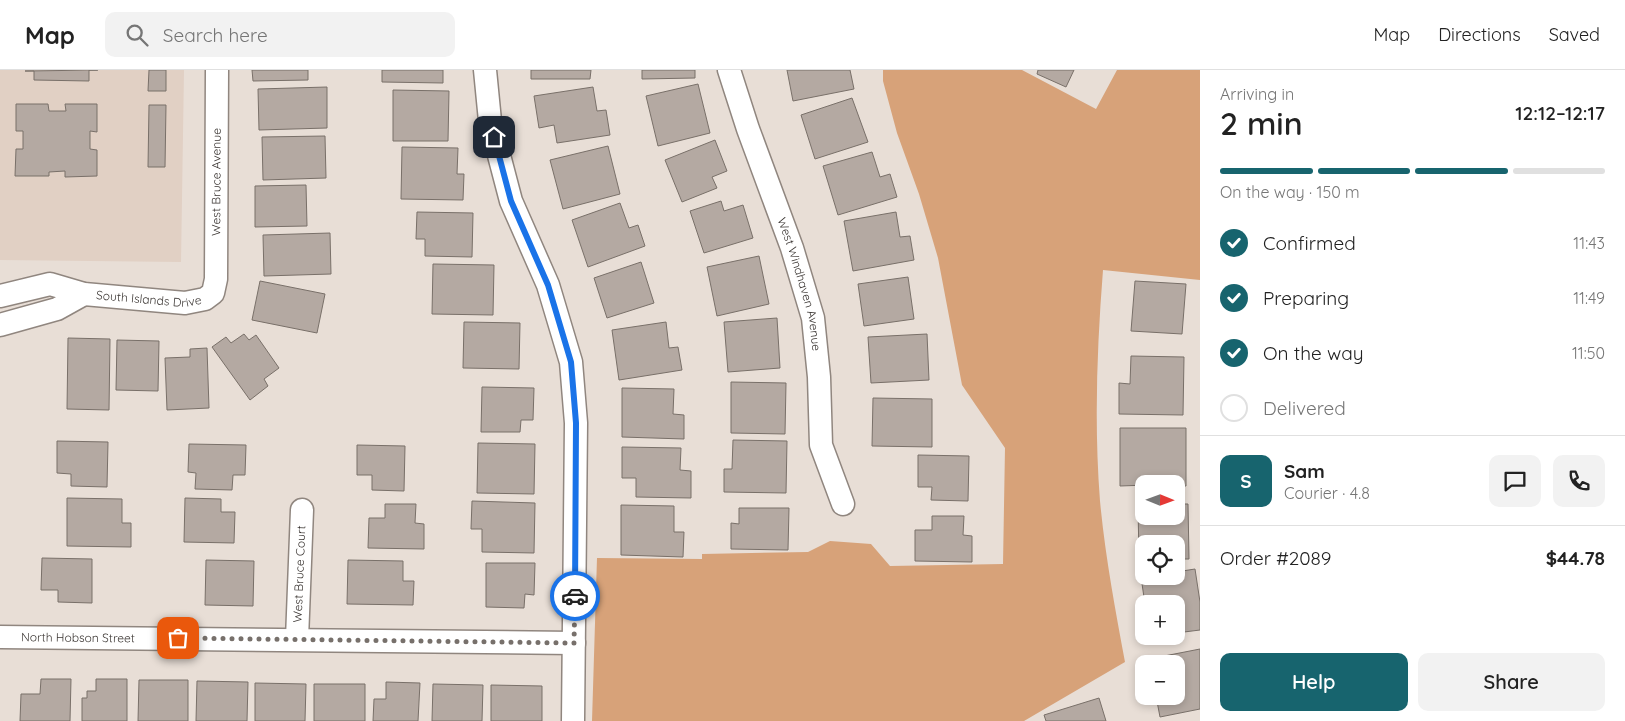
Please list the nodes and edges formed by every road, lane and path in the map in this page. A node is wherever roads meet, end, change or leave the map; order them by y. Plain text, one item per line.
1 (217, 70) edge
2 (485, 70) edge
3 (729, 70) edge
4 (34, 288) junction
5 (213, 293) joint
6 (84, 294) junction
7 (0, 296) edge
8 (42, 313) junction
9 (0, 325) edge
10 (842, 504) dead end
11 (302, 510) dead end
12 (0, 637) edge
13 (297, 639) junction
14 (574, 643) junction
15 (573, 721) edge

1 - 5 street, West Bruce Avenue
2 - 14 street
3 - 10 street, West Windhaven Avenue
4 - 6 street, South Islands Drive
4 - 7 street, South Islands Drive
4 - 8 street
5 - 6 street, South Islands Drive
6 - 8 street, South Islands Drive
8 - 9 street, South Islands Drive
11 - 13 street, West Bruce Court
12 - 13 street, North Hobson Street
13 - 14 street, North Hobson Street
14 - 15 street

